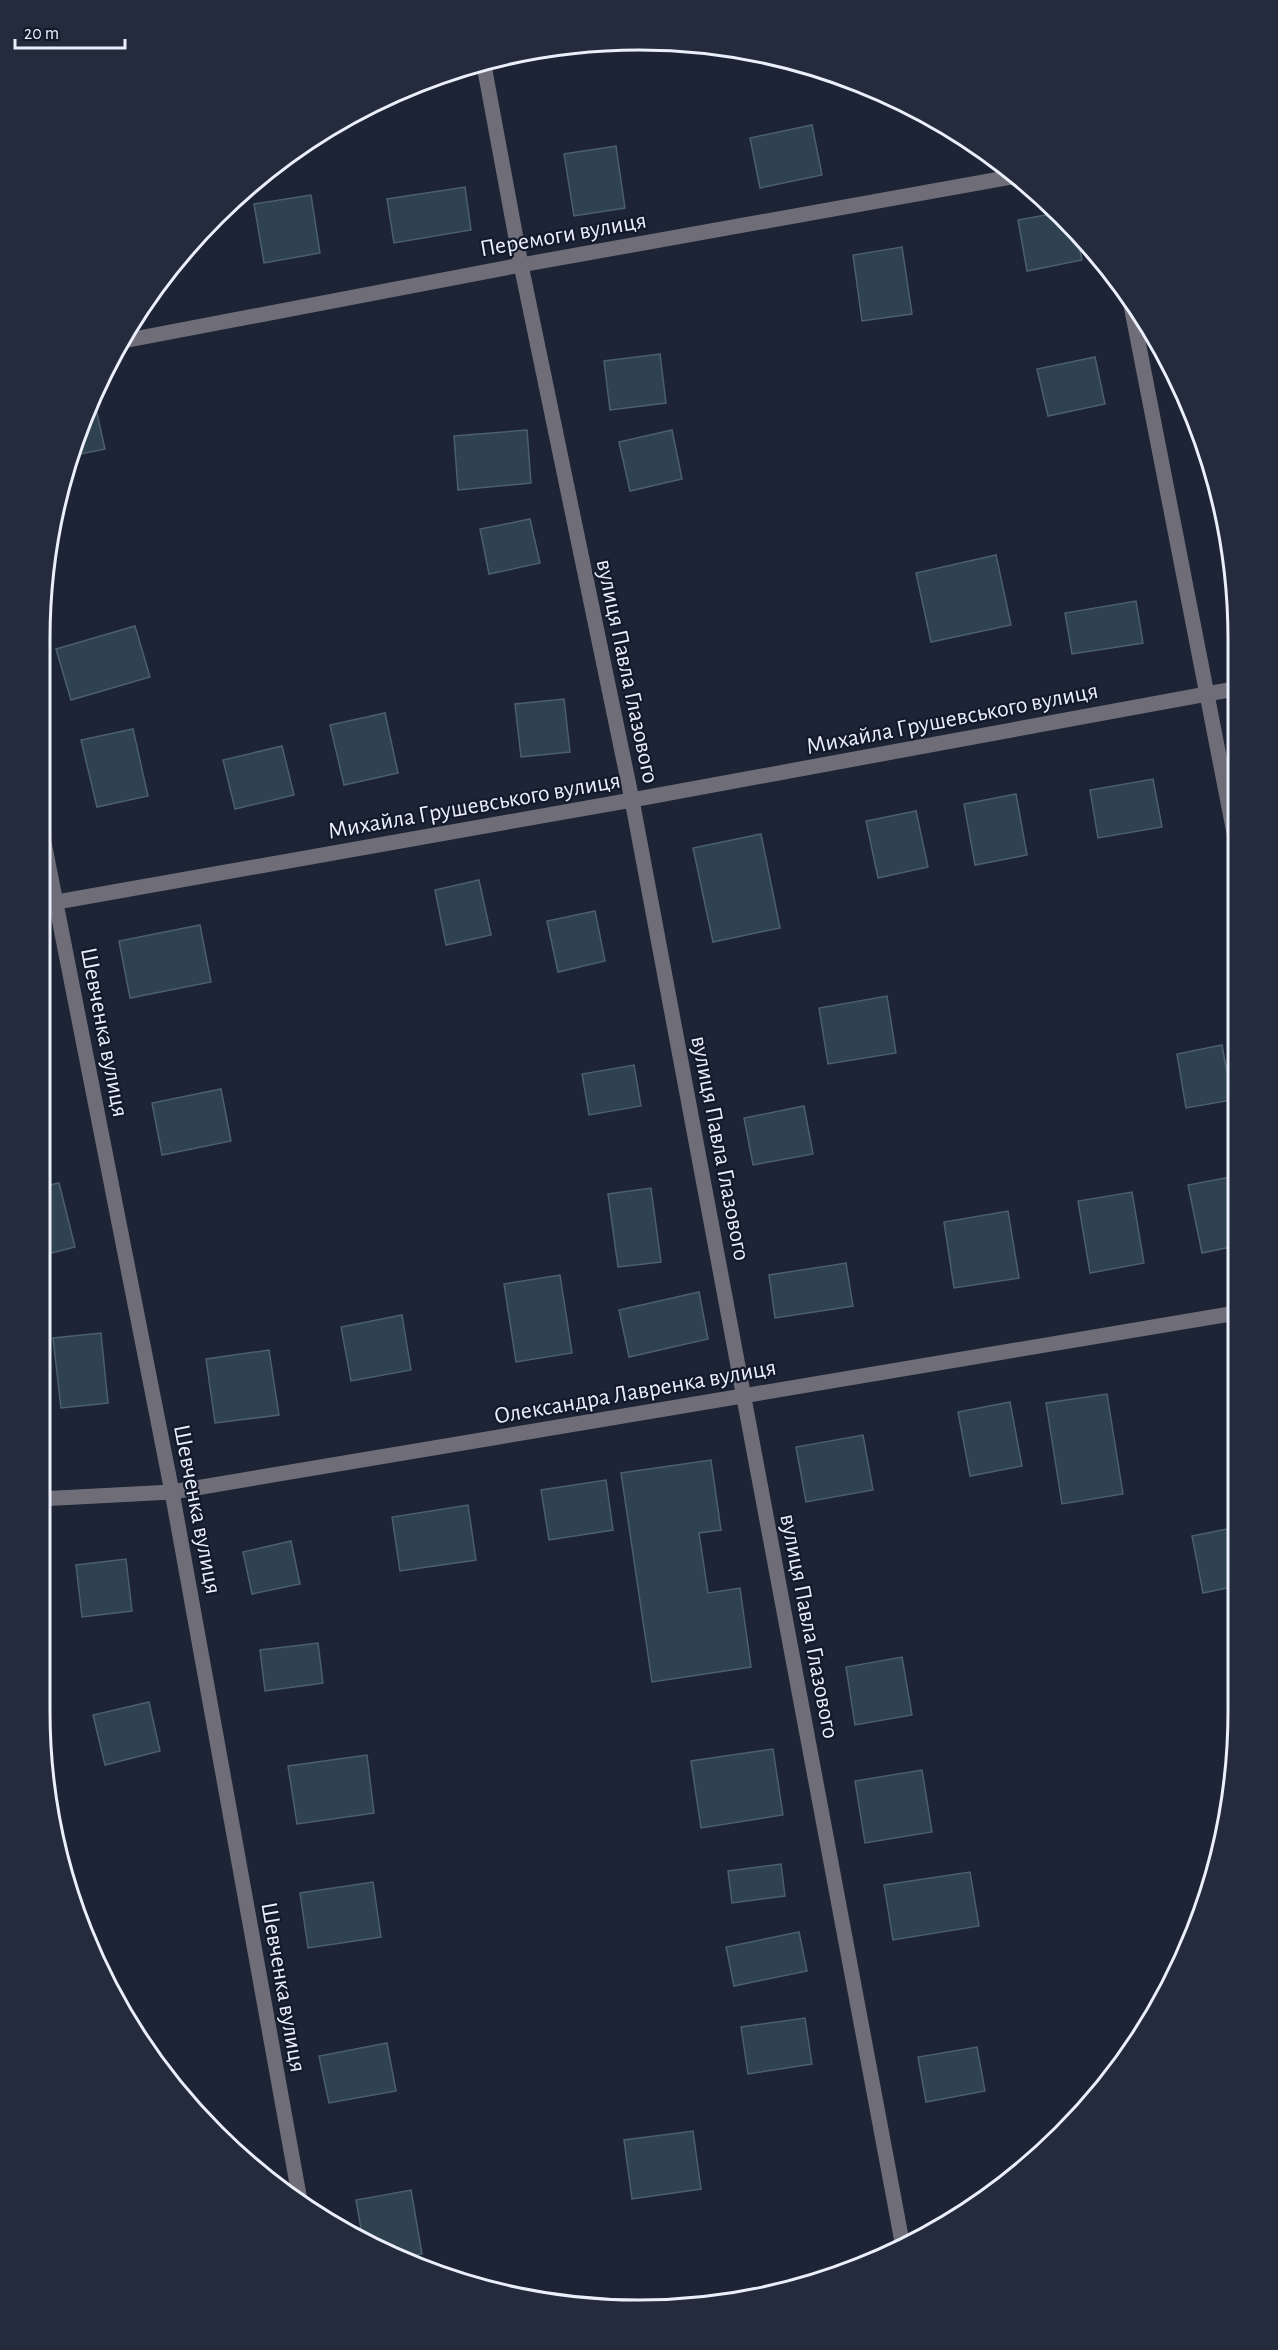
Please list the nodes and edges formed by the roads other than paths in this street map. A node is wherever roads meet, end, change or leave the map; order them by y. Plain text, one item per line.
1 (485, 70) edge
2 (1006, 178) edge
3 (521, 265) junction
4 (1134, 318) edge
5 (131, 340) edge
6 (1228, 689) edge
7 (1208, 693) junction
8 (1228, 800) edge
9 (632, 801) junction
10 (49, 866) edge
11 (56, 901) junction
12 (49, 902) edge
13 (1228, 1314) edge
14 (744, 1396) junction
15 (172, 1492) junction
16 (49, 1498) edge
17 (298, 2192) edge
18 (902, 2239) edge

1 - 3 street, вулиця Павла Глазового
2 - 3 street, Перемоги вулиця
3 - 5 street, Перемоги вулиця
3 - 9 street, вулиця Павла Глазового
4 - 7 street
6 - 7 street, Михайла Грушевського вулиця
7 - 8 street
7 - 9 street, Михайла Грушевського вулиця
9 - 11 street, Михайла Грушевського вулиця
9 - 14 street, вулиця Павла Глазового
10 - 11 street, Шевченка вулиця
11 - 12 street, Михайла Грушевського вулиця
11 - 15 street, Шевченка вулиця
13 - 14 street, Олександра Лавренка вулиця
14 - 15 street, Олександра Лавренка вулиця
14 - 18 street, вулиця Павла Глазового
15 - 16 street, Олександра Лавренка вулиця
15 - 17 street, Шевченка вулиця

